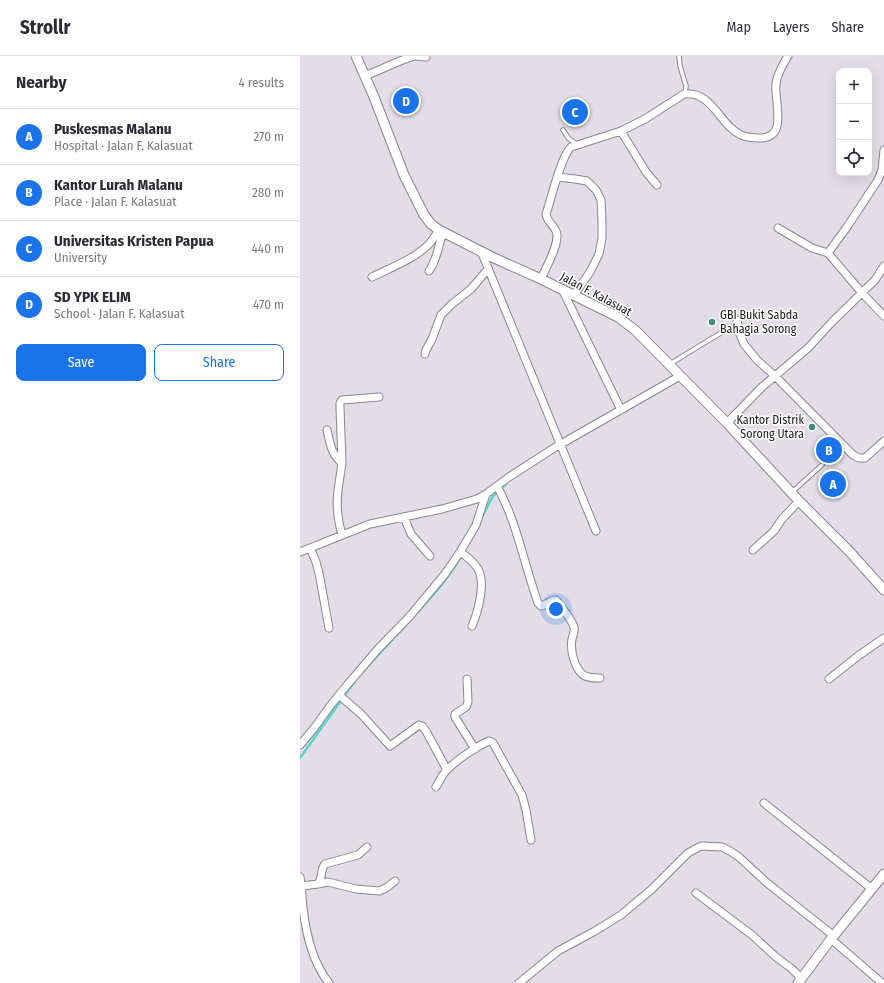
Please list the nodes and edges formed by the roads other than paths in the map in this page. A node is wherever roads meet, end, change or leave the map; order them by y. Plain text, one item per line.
1 (356, 56) edge
2 (415, 56) edge
3 (679, 56) edge
4 (788, 56) edge
5 (426, 57) dead end
6 (365, 76) junction
7 (684, 94) junction
8 (563, 130) dead end
9 (621, 132) junction
10 (578, 144) junction
11 (884, 150) edge
12 (558, 177) junction
13 (657, 185) dead end
14 (778, 228) dead end
15 (441, 231) junction
16 (481, 251) junction
17 (828, 253) junction
18 (884, 266) edge
19 (488, 269) junction
20 (429, 271) dead end
21 (372, 278) dead end
22 (541, 279) junction
23 (562, 289) junction
24 (862, 293) junction
25 (574, 295) junction
26 (884, 316) edge
27 (737, 320) dead end
28 (726, 330) dead end
29 (425, 354) dead end
30 (669, 365) junction
31 (680, 376) junction
32 (775, 376) junction
33 (379, 397) dead end
34 (621, 410) junction
35 (727, 423) junction
36 (327, 430) dead end
37 (884, 441) edge
38 (560, 445) junction
39 (342, 463) junction
40 (822, 465) dead end
41 (499, 490) junction
42 (792, 493) junction
43 (486, 494) junction
44 (799, 501) junction
45 (404, 517) junction
46 (596, 531) dead end
47 (342, 535) junction
48 (310, 548) junction
49 (753, 550) dead end
50 (300, 552) edge
51 (462, 553) junction
52 (430, 556) dead end
53 (884, 590) edge
54 (472, 626) dead end
55 (329, 628) dead end
56 (884, 638) edge
57 (600, 678) dead end
58 (829, 678) dead end
59 (467, 679) dead end
60 (340, 696) junction
61 (300, 745) edge
62 (475, 749) junction
63 (446, 770) junction
64 (436, 787) dead end
65 (764, 803) dead end
66 (531, 840) dead end
67 (367, 847) dead end
68 (884, 874) edge
69 (300, 877) edge
70 (395, 881) dead end
71 (318, 884) junction
72 (302, 886) junction
73 (872, 889) junction
74 (696, 894) dead end
75 (833, 937) junction
76 (800, 980) edge
77 (329, 983) edge
78 (519, 983) edge
79 (882, 983) edge

1 - 6 street, Jalan F. Kalasuat
2 - 5 street
2 - 6 street
3 - 7 lane
4 - 7 street
6 - 15 street, Jalan F. Kalasuat
7 - 9 street
8 - 10 lane
9 - 10 street
9 - 13 street
10 - 12 street
11 - 17 street
12 - 22 street
12 - 25 street
14 - 17 street
15 - 16 street, Jalan F. Kalasuat
15 - 20 street
15 - 21 street
16 - 19 street
16 - 22 street, Jalan F. Kalasuat
17 - 24 street
18 - 24 street
19 - 29 street
19 - 38 street
22 - 23 street, Jalan F. Kalasuat
23 - 25 street, Jalan F. Kalasuat
23 - 34 street
24 - 26 street
24 - 32 street
25 - 30 street, Jalan F. Kalasuat
27 - 32 street
28 - 30 lane
30 - 31 street, Jalan F. Kalasuat
31 - 34 street
31 - 35 street, Jalan F. Kalasuat
32 - 35 street
32 - 37 street
33 - 39 street
34 - 38 street
35 - 42 street, Jalan F. Kalasuat
36 - 39 street
38 - 41 street
38 - 46 street
39 - 47 street
40 - 42 lane
41 - 43 street
41 - 57 street
42 - 44 street, Jalan F. Kalasuat
43 - 45 street
43 - 51 street
44 - 49 street
44 - 53 street, Jalan F. Kalasuat
45 - 47 street
45 - 52 street
47 - 48 street
48 - 50 street
48 - 55 street
51 - 54 street
51 - 60 street
56 - 58 street
59 - 62 street
60 - 61 street
60 - 63 street
62 - 63 street
62 - 66 street
63 - 64 street
65 - 73 street
67 - 71 street
68 - 73 street
69 - 72 street
70 - 71 street
71 - 72 street
72 - 77 street
73 - 75 street
74 - 76 street
75 - 76 street
75 - 78 street
75 - 79 street

